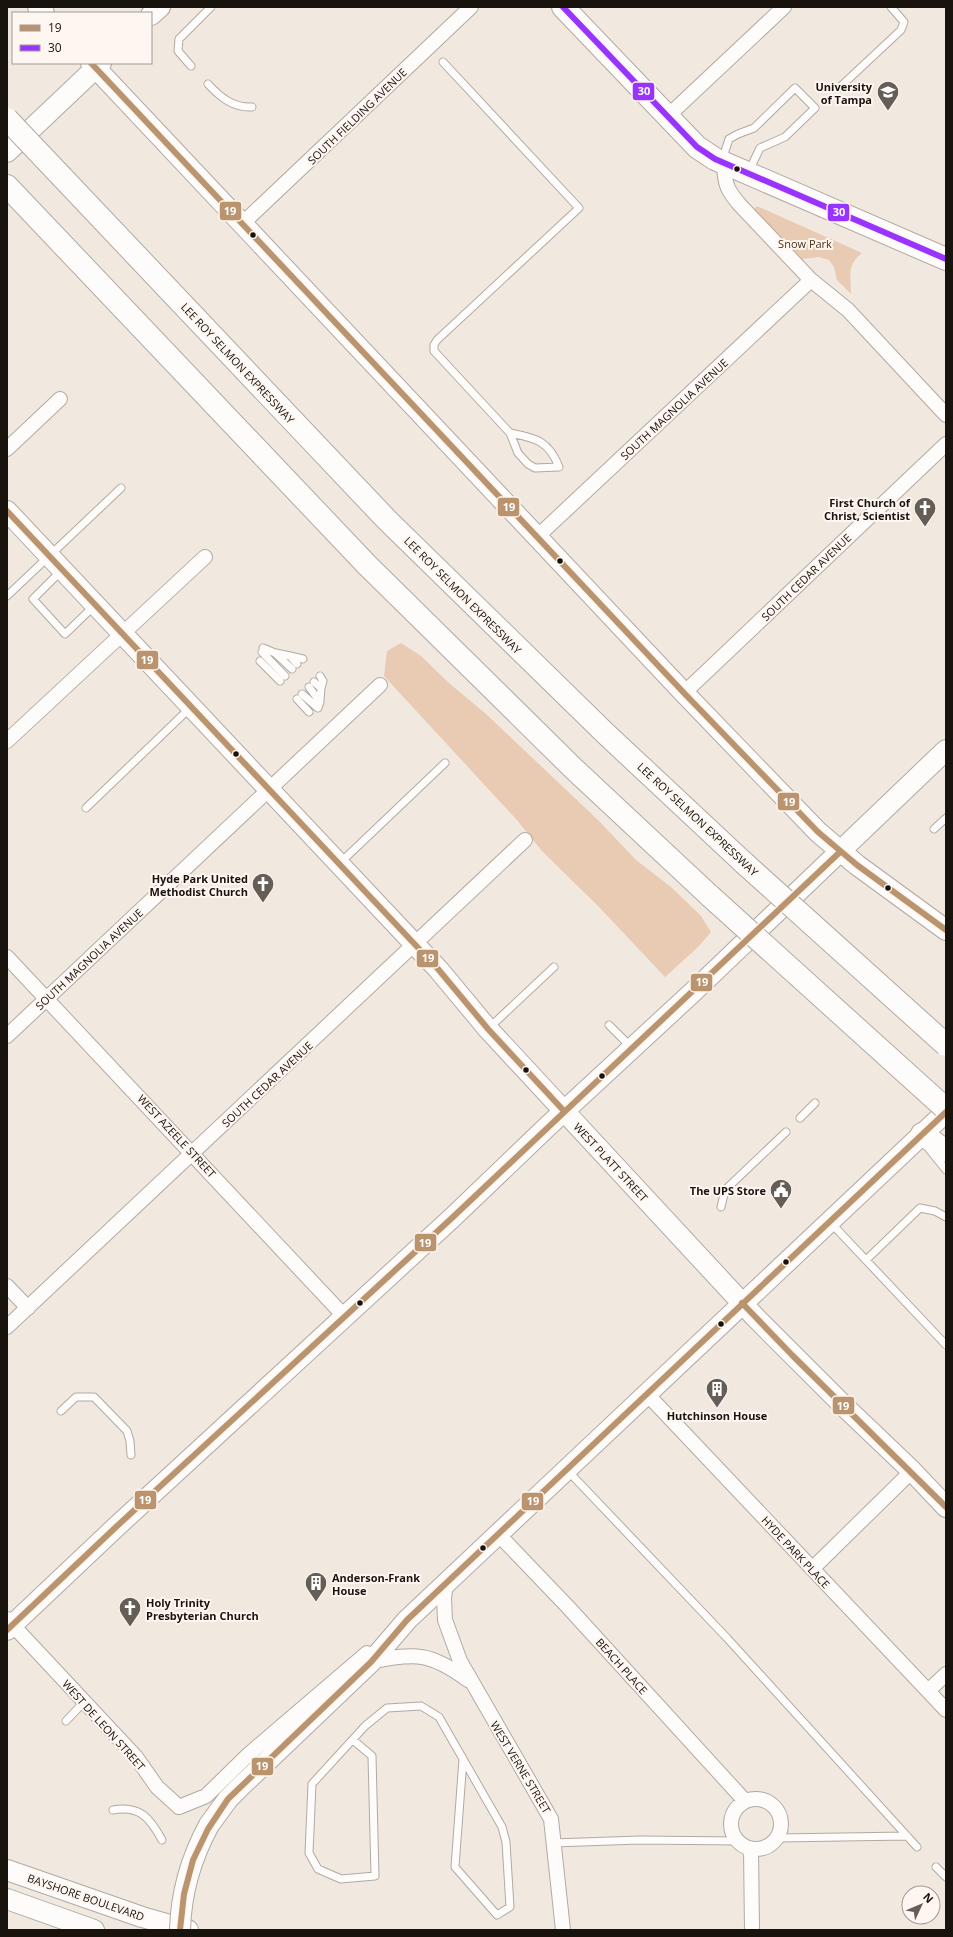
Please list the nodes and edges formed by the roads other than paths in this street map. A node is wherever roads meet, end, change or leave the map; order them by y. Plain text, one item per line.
1 (160, 7) edge
2 (211, 7) edge
3 (471, 7) edge
4 (563, 7) edge
5 (784, 7) edge
6 (892, 7) edge
7 (152, 14) edge
8 (443, 62) dead end
9 (96, 65) edge
10 (191, 66) dead end
11 (208, 84) dead end
12 (839, 88) dead end
13 (252, 107) dead end
14 (668, 116) junction
15 (7, 119) edge
16 (7, 152) edge
17 (724, 165) junction
18 (747, 174) junction
19 (7, 186) edge
20 (242, 224) junction
21 (946, 259) edge
22 (810, 280) junction
23 (60, 400) dead end
24 (946, 415) edge
25 (510, 433) junction
26 (946, 444) edge
27 (7, 449) edge
28 (121, 488) dead end
29 (7, 511) edge
30 (536, 537) junction
31 (205, 557) dead end
32 (56, 563) junction
33 (7, 596) edge
34 (95, 605) junction
35 (122, 633) junction
36 (275, 653) junction
37 (260, 661) dead end
38 (380, 685) dead end
39 (684, 693) junction
40 (319, 705) junction
41 (192, 707) junction
42 (309, 712) dead end
43 (7, 741) edge
44 (946, 750) edge
45 (445, 763) dead end
46 (270, 790) junction
47 (86, 808) dead end
48 (946, 818) edge
49 (934, 829) dead end
50 (525, 840) dead end
51 (840, 852) junction
52 (339, 864) junction
53 (946, 930) edge
54 (415, 944) junction
55 (7, 957) edge
56 (554, 967) dead end
57 (46, 999) junction
58 (609, 1025) dead end
59 (488, 1029) junction
60 (7, 1036) edge
61 (946, 1045) edge
62 (631, 1048) junction
63 (815, 1103) dead end
64 (946, 1110) edge
65 (564, 1111) junction
66 (800, 1118) dead end
67 (786, 1132) dead end
68 (922, 1134) junction
69 (946, 1151) edge
70 (193, 1153) junction
71 (946, 1170) edge
72 (721, 1206) dead end
73 (946, 1217) edge
74 (829, 1222) junction
75 (866, 1260) junction
76 (7, 1286) edge
77 (742, 1303) junction
78 (28, 1308) junction
79 (345, 1317) junction
80 (7, 1327) edge
81 (946, 1345) edge
82 (647, 1394) junction
83 (61, 1411) dead end
84 (131, 1455) dead end
85 (567, 1469) junction
86 (912, 1471) junction
87 (946, 1507) edge
88 (498, 1534) junction
89 (812, 1569) junction
90 (446, 1583) junction
91 (407, 1620) junction
92 (9, 1624) edge
93 (371, 1662) junction
94 (946, 1674) edge
95 (470, 1681) junction
96 (928, 1691) junction
97 (84, 1702) junction
98 (946, 1710) edge
99 (66, 1721) dead end
100 (353, 1740) junction
101 (463, 1759) junction
102 (745, 1801) junction
103 (113, 1810) dead end
104 (907, 1836) junction
105 (778, 1838) junction
106 (162, 1840) dead end
107 (738, 1841) junction
108 (553, 1843) junction
109 (917, 1847) dead end
110 (751, 1849) junction
111 (936, 1867) dead end
112 (7, 1870) edge
113 (946, 1877) edge
114 (7, 1899) edge
115 (94, 1930) edge
116 (180, 1930) edge
117 (188, 1930) edge
118 (563, 1930) edge
119 (752, 1930) edge

1 - 7 main road
2 - 10 lane
3 - 20 street, SOUTH FIELDING AVENUE
4 - 14 main road
5 - 14 street
6 - 12 lane
8 - 25 lane
9 - 16 main road
9 - 20 main road
11 - 13 lane
14 - 17 main road
15 - 61 main road, LEE ROY SELMON EXPRESSWAY, bridge
17 - 18 main road
17 - 18 lane
17 - 22 street
18 - 21 main road
19 - 64 main road, bridge
20 - 30 main road
22 - 24 street
22 - 30 street, SOUTH MAGNOLIA AVENUE
23 - 27 street
25 - 25 lane
26 - 39 street, SOUTH CEDAR AVENUE
28 - 32 lane
29 - 32 main road, WEST PLATT STREET
30 - 39 main road
31 - 35 street
32 - 33 lane
32 - 34 main road, WEST PLATT STREET
32 - 34 lane
34 - 35 main road, WEST PLATT STREET
35 - 41 main road, WEST PLATT STREET
35 - 43 street
36 - 36 lane
36 - 37 lane
38 - 46 street, SOUTH MAGNOLIA AVENUE
39 - 51 main road
40 - 40 lane
40 - 42 lane
41 - 46 main road, WEST PLATT STREET
41 - 47 lane
44 - 51 main road
45 - 52 lane
46 - 52 main road, WEST PLATT STREET
46 - 57 street, SOUTH MAGNOLIA AVENUE
48 - 49 lane
50 - 54 street, SOUTH CEDAR AVENUE
51 - 53 main road
51 - 62 main road
52 - 54 main road, WEST PLATT STREET
54 - 59 main road, WEST PLATT STREET
54 - 70 street, SOUTH CEDAR AVENUE
55 - 57 street, WEST AZEELE STREET
56 - 59 lane
57 - 60 street, SOUTH MAGNOLIA AVENUE
57 - 70 street, WEST AZEELE STREET
58 - 62 lane
59 - 65 main road, WEST PLATT STREET
62 - 65 main road
63 - 66 lane
64 - 68 main road
65 - 77 main road, WEST PLATT STREET
65 - 79 main road
67 - 72 lane
68 - 69 main road
68 - 71 lane
68 - 74 main road
70 - 78 street, SOUTH CEDAR AVENUE
70 - 79 street, WEST AZEELE STREET
73 - 75 lane
74 - 75 lane
74 - 77 main road
75 - 81 lane
76 - 78 street
77 - 82 main road
77 - 86 main road, WEST PLATT STREET
78 - 80 street, SOUTH CEDAR AVENUE
79 - 92 main road
82 - 85 main road
82 - 89 street, HYDE PARK PLACE
83 - 84 lane
85 - 88 main road
85 - 104 lane
86 - 87 main road, WEST PLATT STREET
86 - 89 street
88 - 90 main road
88 - 102 street, BEACH PLACE
89 - 96 street, HYDE PARK PLACE
90 - 91 main road
90 - 95 street, WEST VERNE STREET
91 - 93 main road
91 - 97 street, WEST DE LEON STREET
92 - 97 street, WEST DE LEON STREET
93 - 95 street, WEST VERNE STREET
93 - 116 main road, bridge
94 - 96 street
95 - 108 street, WEST VERNE STREET
96 - 98 street, HYDE PARK PLACE
97 - 99 lane
100 - 100 lane
100 - 101 lane
101 - 101 lane
102 - 105 street
102 - 107 street
103 - 106 lane
104 - 105 lane
104 - 109 lane
105 - 110 street
107 - 108 lane
107 - 110 street
108 - 118 street, WEST VERNE STREET
110 - 119 street
111 - 113 lane
112 - 117 main road, BAYSHORE BOULEVARD
114 - 115 main road

